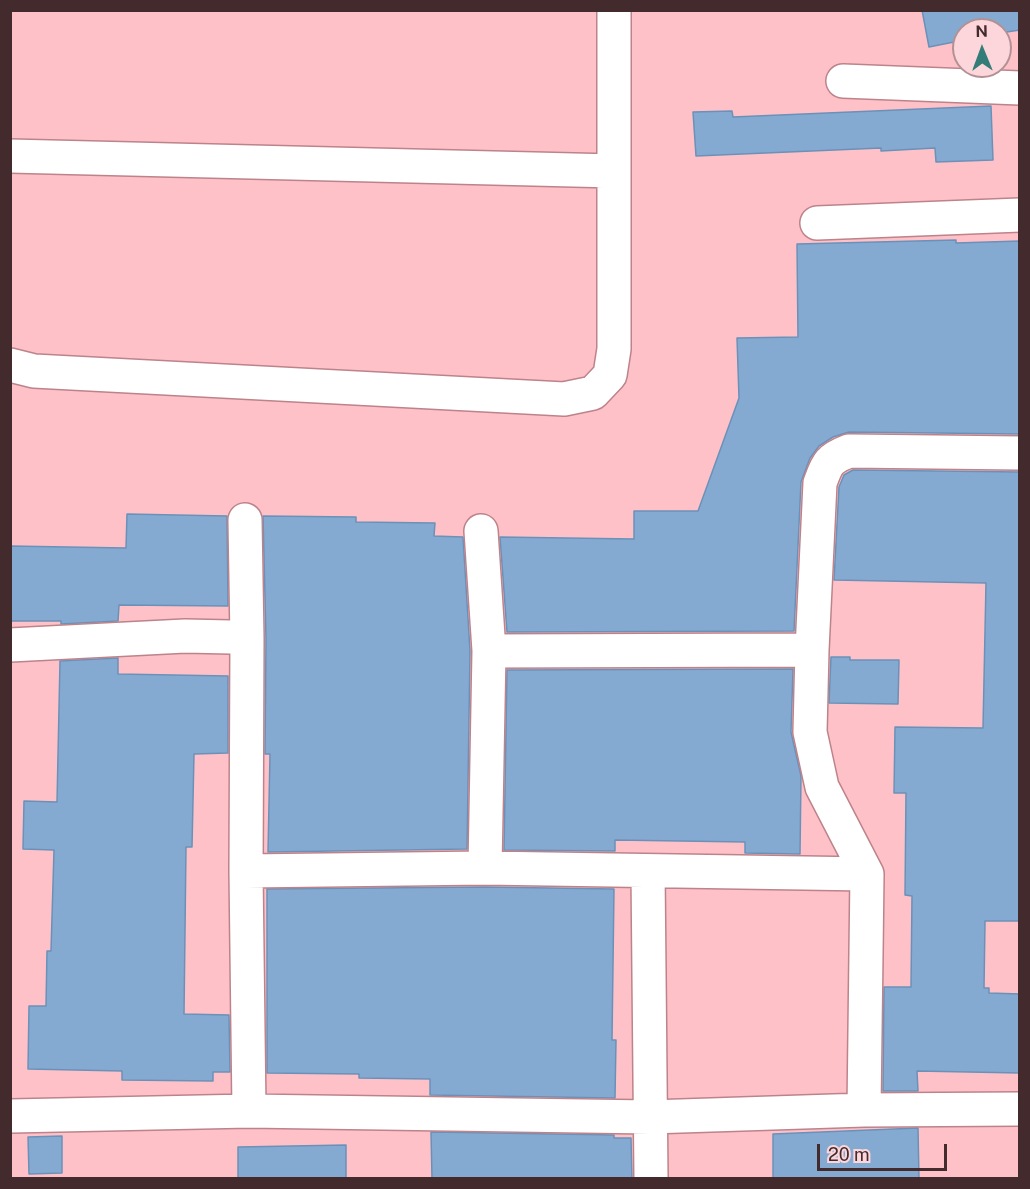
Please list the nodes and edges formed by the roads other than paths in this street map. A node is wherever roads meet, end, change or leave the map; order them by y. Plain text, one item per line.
1 (614, 10) edge
2 (843, 81) dead end
3 (1020, 87) edge
4 (10, 156) edge
5 (614, 171) junction
6 (1020, 215) edge
7 (817, 223) dead end
8 (10, 365) edge
9 (1020, 453) edge
10 (245, 520) dead end
11 (481, 531) dead end
12 (247, 639) junction
13 (10, 645) edge
14 (812, 650) junction
15 (489, 651) junction
16 (485, 868) junction
17 (246, 871) junction
18 (648, 871) junction
19 (867, 874) junction
20 (10, 1096) edge
21 (1020, 1109) edge
22 (864, 1110) junction
23 (249, 1111) junction
24 (10, 1117) edge
25 (650, 1118) junction
26 (651, 1179) edge

1 - 5 street
2 - 3 street
4 - 5 street
5 - 8 street
6 - 7 street
9 - 14 street
10 - 12 street
11 - 15 street
12 - 13 street
12 - 17 street
14 - 15 street
14 - 19 street
15 - 16 street
16 - 17 street
16 - 18 street
17 - 23 street
18 - 19 street
18 - 25 street
19 - 22 street
20 - 24 street
21 - 22 street
22 - 25 street
23 - 24 street
23 - 25 street
25 - 26 street

